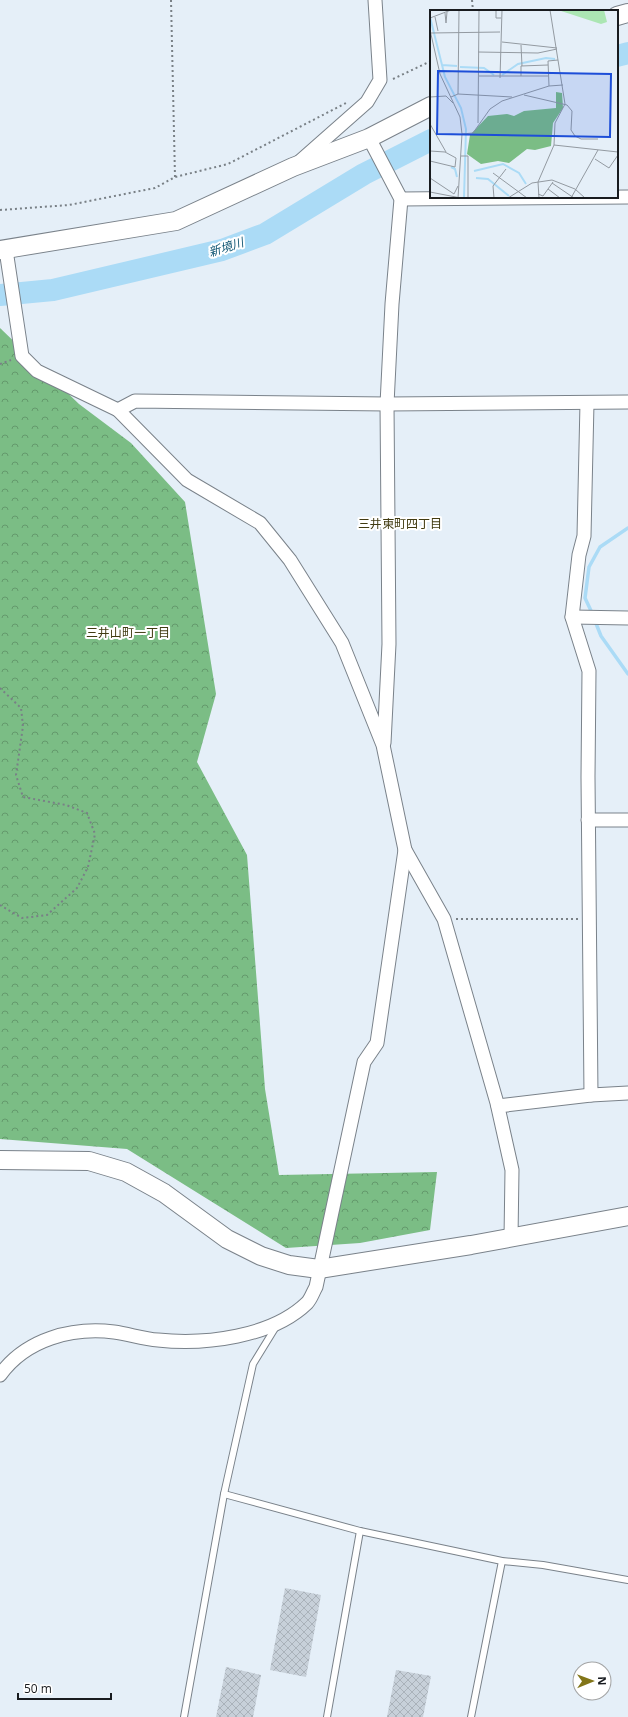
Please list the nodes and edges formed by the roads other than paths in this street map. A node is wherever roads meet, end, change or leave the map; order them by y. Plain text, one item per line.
1 (375, 0) edge
2 (628, 13) edge
3 (618, 16) edge
4 (430, 107) edge
5 (371, 141) junction
6 (293, 167) junction
7 (400, 195) junction
8 (430, 195) edge
9 (618, 197) edge
10 (628, 197) edge
11 (4, 254) edge
12 (628, 402) edge
13 (587, 403) junction
14 (387, 404) junction
15 (118, 410) junction
16 (572, 617) junction
17 (628, 618) edge
18 (383, 745) junction
19 (588, 820) junction
20 (628, 820) edge
21 (405, 850) junction
22 (628, 1093) edge
23 (591, 1095) junction
24 (498, 1106) junction
25 (0, 1160) edge
26 (628, 1216) edge
27 (511, 1238) junction
28 (319, 1269) junction
29 (279, 1322) junction
30 (0, 1374) edge
31 (224, 1494) junction
32 (360, 1531) junction
33 (502, 1561) junction
34 (628, 1580) edge
35 (184, 1717) edge
36 (327, 1717) edge
37 (471, 1717) edge

1 - 6 street
2 - 3 street
4 - 5 street
5 - 6 street
5 - 7 street
6 - 11 street
7 - 8 street
7 - 14 street
9 - 10 street
11 - 15 street
12 - 13 street
13 - 14 street
13 - 16 street
14 - 15 street
14 - 18 street
15 - 18 street
16 - 17 street
16 - 19 street
18 - 21 street
19 - 20 street
19 - 23 street
21 - 24 street
21 - 28 street
22 - 23 street
23 - 24 street
24 - 27 street
25 - 28 street
26 - 27 street
27 - 28 street
28 - 29 street
29 - 30 street
29 - 31 lane
31 - 32 lane
31 - 35 lane
32 - 33 lane
32 - 36 lane
33 - 34 lane
33 - 37 lane

